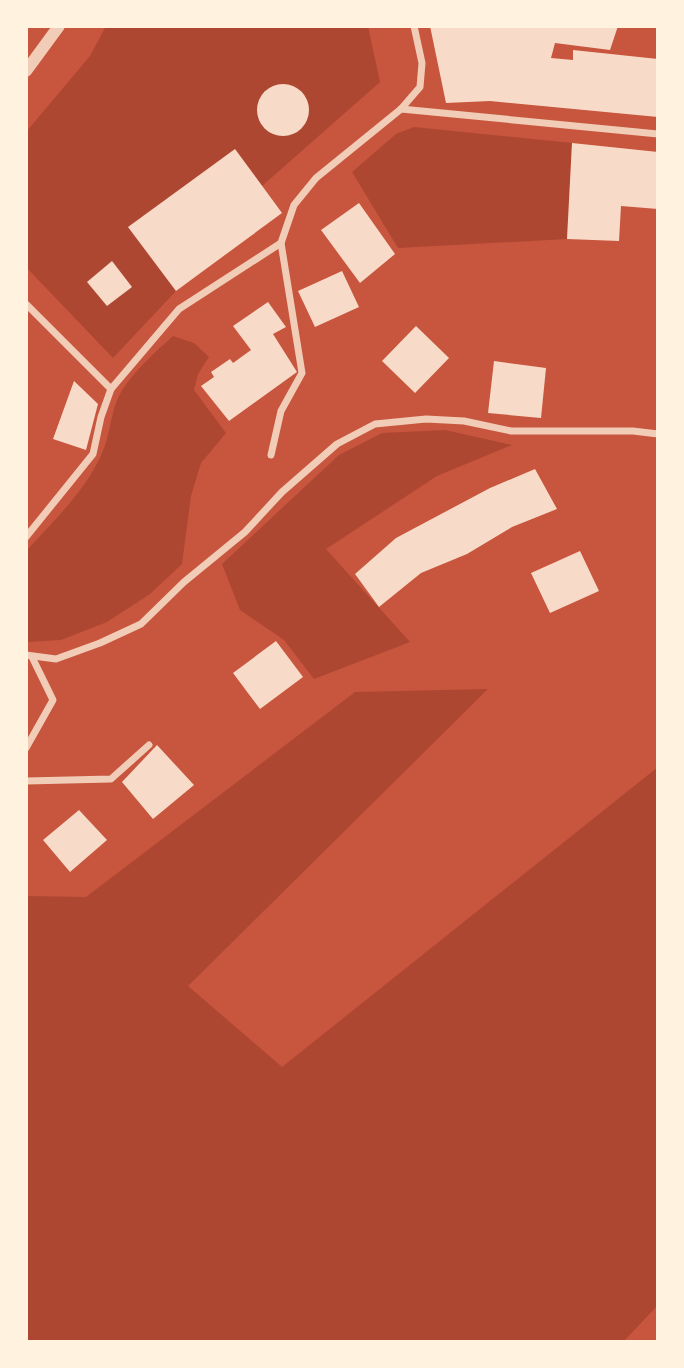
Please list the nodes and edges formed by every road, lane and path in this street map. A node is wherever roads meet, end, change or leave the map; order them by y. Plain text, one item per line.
1 (59, 26) edge
2 (414, 26) edge
3 (26, 71) edge
4 (401, 109) junction
5 (658, 134) edge
6 (281, 243) junction
7 (26, 304) edge
8 (111, 389) junction
9 (658, 434) edge
10 (271, 455) dead end
11 (26, 537) edge
12 (29, 656) edge
13 (149, 745) dead end
14 (26, 748) edge
15 (26, 781) edge

1 - 3 street
2 - 4 street
4 - 5 street
4 - 6 street
6 - 8 street
6 - 10 street
7 - 8 street
8 - 11 street
9 - 12 street
12 - 14 street
13 - 15 street

